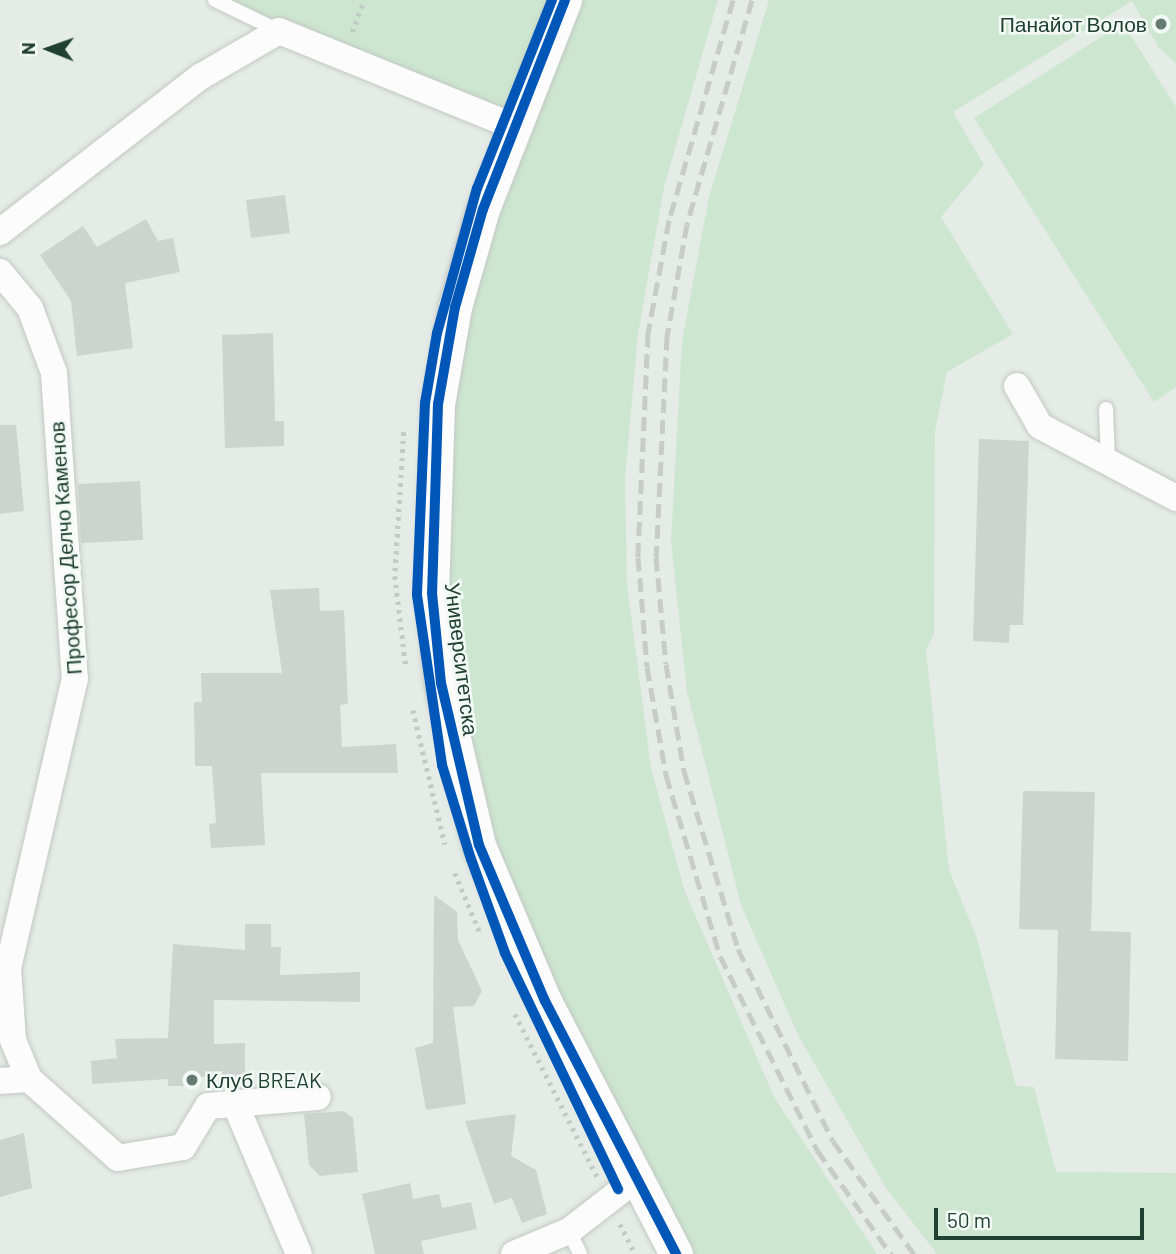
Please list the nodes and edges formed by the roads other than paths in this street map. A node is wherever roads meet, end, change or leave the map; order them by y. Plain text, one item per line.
1 (215, 0) edge
2 (565, 0) edge
3 (279, 31) junction
4 (515, 127) junction
5 (0, 232) edge
6 (0, 272) edge
7 (1017, 386) dead end
8 (1106, 409) dead end
9 (1108, 460) junction
10 (1176, 498) edge
11 (29, 1079) junction
12 (0, 1082) edge
13 (318, 1097) dead end
14 (234, 1101) junction
15 (629, 1183) junction
16 (575, 1242) edge
17 (299, 1254) edge
18 (514, 1254) edge
19 (676, 1254) edge

1 - 3 lane
2 - 4 street, Университетска
3 - 4 street
3 - 5 street
4 - 15 street, Университетска
6 - 11 street, Професор Делчо Каменов
7 - 9 street
8 - 9 lane
9 - 10 street
11 - 12 street
11 - 14 street
13 - 14 street
14 - 17 street
15 - 16 street
15 - 19 street, Университетска
16 - 18 street

